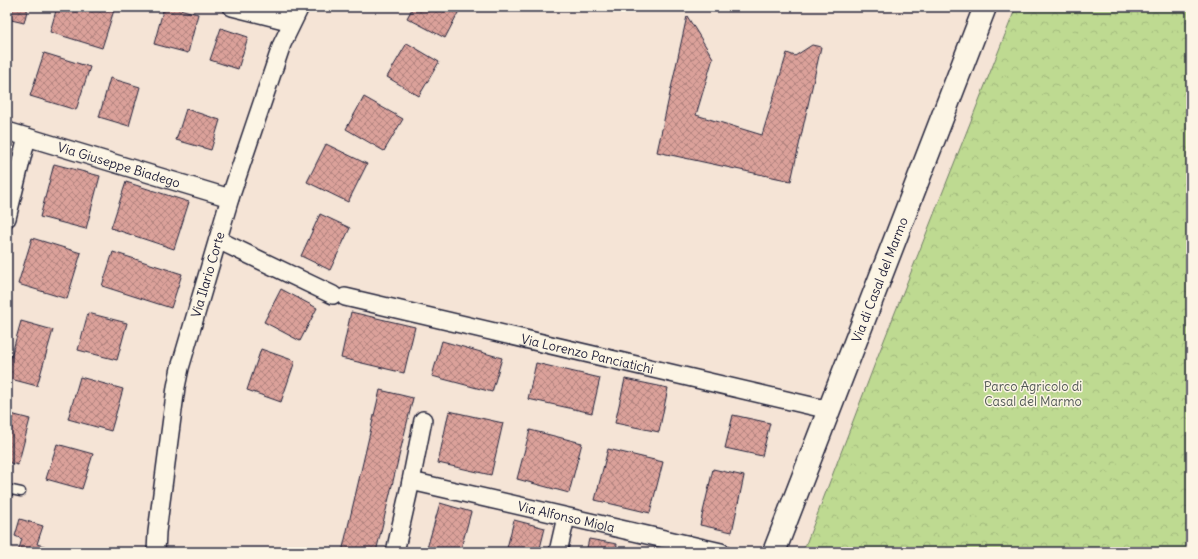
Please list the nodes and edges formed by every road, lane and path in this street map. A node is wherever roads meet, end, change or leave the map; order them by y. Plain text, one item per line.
1 (232, 7) edge
2 (300, 7) edge
3 (985, 7) edge
4 (292, 22) junction
5 (7, 131) edge
6 (28, 137) junction
7 (230, 198) junction
8 (7, 218) edge
9 (218, 240) junction
10 (829, 410) junction
11 (424, 420) dead end
12 (411, 481) junction
13 (7, 489) edge
14 (21, 492) dead end
15 (566, 517) junction
16 (156, 552) edge
17 (395, 552) edge
18 (558, 552) edge
19 (721, 552) edge
20 (774, 552) edge

1 - 4 street
2 - 4 street, Via Ilario Corte
3 - 10 main road, Via di Casal del Marmo
4 - 7 street, Via Ilario Corte
5 - 6 street, Via Giuseppe Biadego
6 - 7 street, Via Giuseppe Biadego
6 - 8 street
7 - 9 street, Via Ilario Corte
9 - 10 street, Via Lorenzo Panciatichi
9 - 16 street, Via Ilario Corte
10 - 20 main road, Via di Casal del Marmo
11 - 12 street
12 - 15 street, Via Alfonso Miola
12 - 17 street
13 - 14 lane
15 - 18 street
15 - 19 street, Via Alfonso Miola

